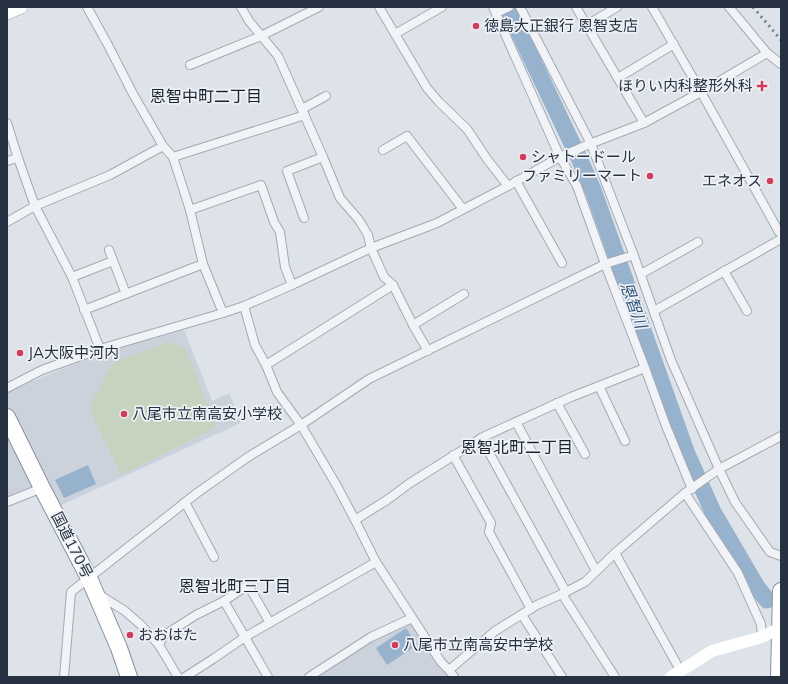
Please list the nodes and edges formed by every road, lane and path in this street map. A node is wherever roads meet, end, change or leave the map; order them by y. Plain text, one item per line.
1 (21, 7) edge
2 (87, 7) edge
3 (241, 7) edge
4 (319, 7) edge
5 (379, 7) edge
6 (442, 7) edge
7 (510, 7) edge
8 (520, 7) edge
9 (576, 7) edge
10 (617, 7) edge
11 (652, 7) edge
12 (729, 7) edge
13 (495, 10) edge
14 (7, 13) edge
15 (587, 25) junction
16 (395, 34) junction
17 (261, 36) junction
18 (674, 44) junction
19 (767, 53) junction
20 (781, 64) edge
21 (190, 65) dead end
22 (618, 78) junction
23 (702, 92) junction
24 (326, 96) dead end
25 (303, 112) junction
26 (7, 123) edge
27 (644, 123) junction
28 (589, 144) junction
29 (163, 146) junction
30 (383, 150) dead end
31 (562, 156) junction
32 (173, 157) junction
33 (323, 157) junction
34 (18, 158) junction
35 (7, 161) edge
36 (516, 181) junction
37 (508, 186) junction
38 (35, 206) junction
39 (463, 209) junction
40 (190, 210) junction
41 (304, 218) dead end
42 (7, 222) edge
43 (781, 232) edge
44 (781, 240) edge
45 (698, 242) dead end
46 (371, 248) junction
47 (109, 250) dead end
48 (632, 256) junction
49 (113, 261) junction
50 (562, 263) dead end
51 (203, 264) junction
52 (607, 264) junction
53 (724, 271) junction
54 (640, 274) junction
55 (72, 277) junction
56 (394, 284) junction
57 (292, 285) junction
58 (126, 294) junction
59 (464, 294) dead end
60 (244, 306) junction
61 (84, 310) junction
62 (654, 311) junction
63 (747, 311) dead end
64 (223, 313) junction
65 (413, 325) junction
66 (100, 349) junction
67 (428, 351) junction
68 (266, 365) junction
69 (645, 368) junction
70 (599, 386) junction
71 (7, 388) edge
72 (557, 403) junction
73 (7, 417) edge
74 (516, 422) junction
75 (302, 425) junction
76 (781, 436) edge
77 (481, 438) junction
78 (625, 441) dead end
79 (585, 454) dead end
80 (454, 455) junction
81 (718, 469) junction
82 (42, 488) junction
83 (691, 490) junction
84 (7, 502) edge
85 (185, 502) junction
86 (355, 520) junction
87 (615, 554) junction
88 (781, 556) edge
89 (214, 557) dead end
90 (376, 562) junction
91 (596, 571) junction
92 (89, 578) junction
93 (781, 591) edge
94 (96, 592) junction
95 (564, 593) junction
96 (224, 602) junction
97 (781, 603) edge
98 (531, 609) junction
99 (522, 615) junction
100 (412, 618) junction
101 (270, 623) junction
102 (779, 631) edge
103 (762, 636) junction
104 (245, 637) junction
105 (159, 645) junction
106 (452, 674) edge
107 (675, 674) edge
108 (64, 677) edge
109 (130, 677) edge
110 (178, 677) edge
111 (185, 677) edge
112 (268, 677) edge
113 (309, 677) edge
114 (562, 677) edge
115 (615, 677) edge
116 (779, 677) edge

1 - 14 main road
2 - 29 street
3 - 17 street
4 - 17 street
5 - 16 street
6 - 16 street
7 - 13 street
8 - 28 street
9 - 15 street
10 - 15 street
11 - 18 street
12 - 19 street
13 - 31 street
15 - 22 street
16 - 37 street
17 - 21 street
17 - 25 street
18 - 22 street
18 - 23 street
19 - 20 street
19 - 23 street
22 - 27 street
23 - 27 street
23 - 43 street
24 - 25 street
25 - 32 street
25 - 33 street
26 - 34 street
27 - 28 street
28 - 31 street
28 - 48 street
29 - 32 street
29 - 38 street
30 - 39 street
31 - 36 street
31 - 52 street
32 - 40 street
33 - 41 street
33 - 46 street
34 - 35 street
34 - 38 street
36 - 37 street
36 - 50 street
37 - 39 street
38 - 42 street
38 - 55 street
39 - 46 street
40 - 51 street
40 - 57 street
44 - 53 street
45 - 54 street
46 - 56 street
46 - 57 street
47 - 49 street
48 - 52 street
48 - 54 street
49 - 55 street
49 - 58 street
51 - 58 street
51 - 64 street
52 - 67 street
52 - 69 street
53 - 62 street
53 - 63 street
54 - 62 street
55 - 61 street
56 - 65 street
56 - 68 street
57 - 60 street
58 - 61 street
59 - 65 street
60 - 64 street
60 - 68 street
61 - 66 street
62 - 81 street
64 - 66 street
65 - 67 street
66 - 71 street
67 - 75 street
68 - 75 street
69 - 70 street
69 - 83 street
70 - 72 street
70 - 78 street
72 - 74 street
72 - 79 street
73 - 82 highway, 国道170号
74 - 77 street
74 - 91 street
75 - 85 street
75 - 86 street
76 - 81 street
77 - 80 street
77 - 95 street
80 - 86 street
80 - 98 street
81 - 83 street
81 - 88 street
82 - 84 street
82 - 92 highway, 国道170号
83 - 87 street
83 - 103 street
85 - 89 street
85 - 92 street
86 - 90 street
87 - 91 street
87 - 107 street
90 - 100 street
90 - 101 street
91 - 95 street
92 - 94 highway, 国道170号
92 - 108 street
93 - 97 highway
94 - 105 street
94 - 109 highway, 国道170号
95 - 98 street
95 - 115 street
96 - 101 street
96 - 104 street
96 - 105 street
97 - 102 highway
98 - 99 street
99 - 106 street
99 - 114 street
100 - 106 street
100 - 113 street
101 - 104 street
102 - 103 street
102 - 116 highway
103 - 107 street
104 - 111 street
104 - 112 street
105 - 110 street

